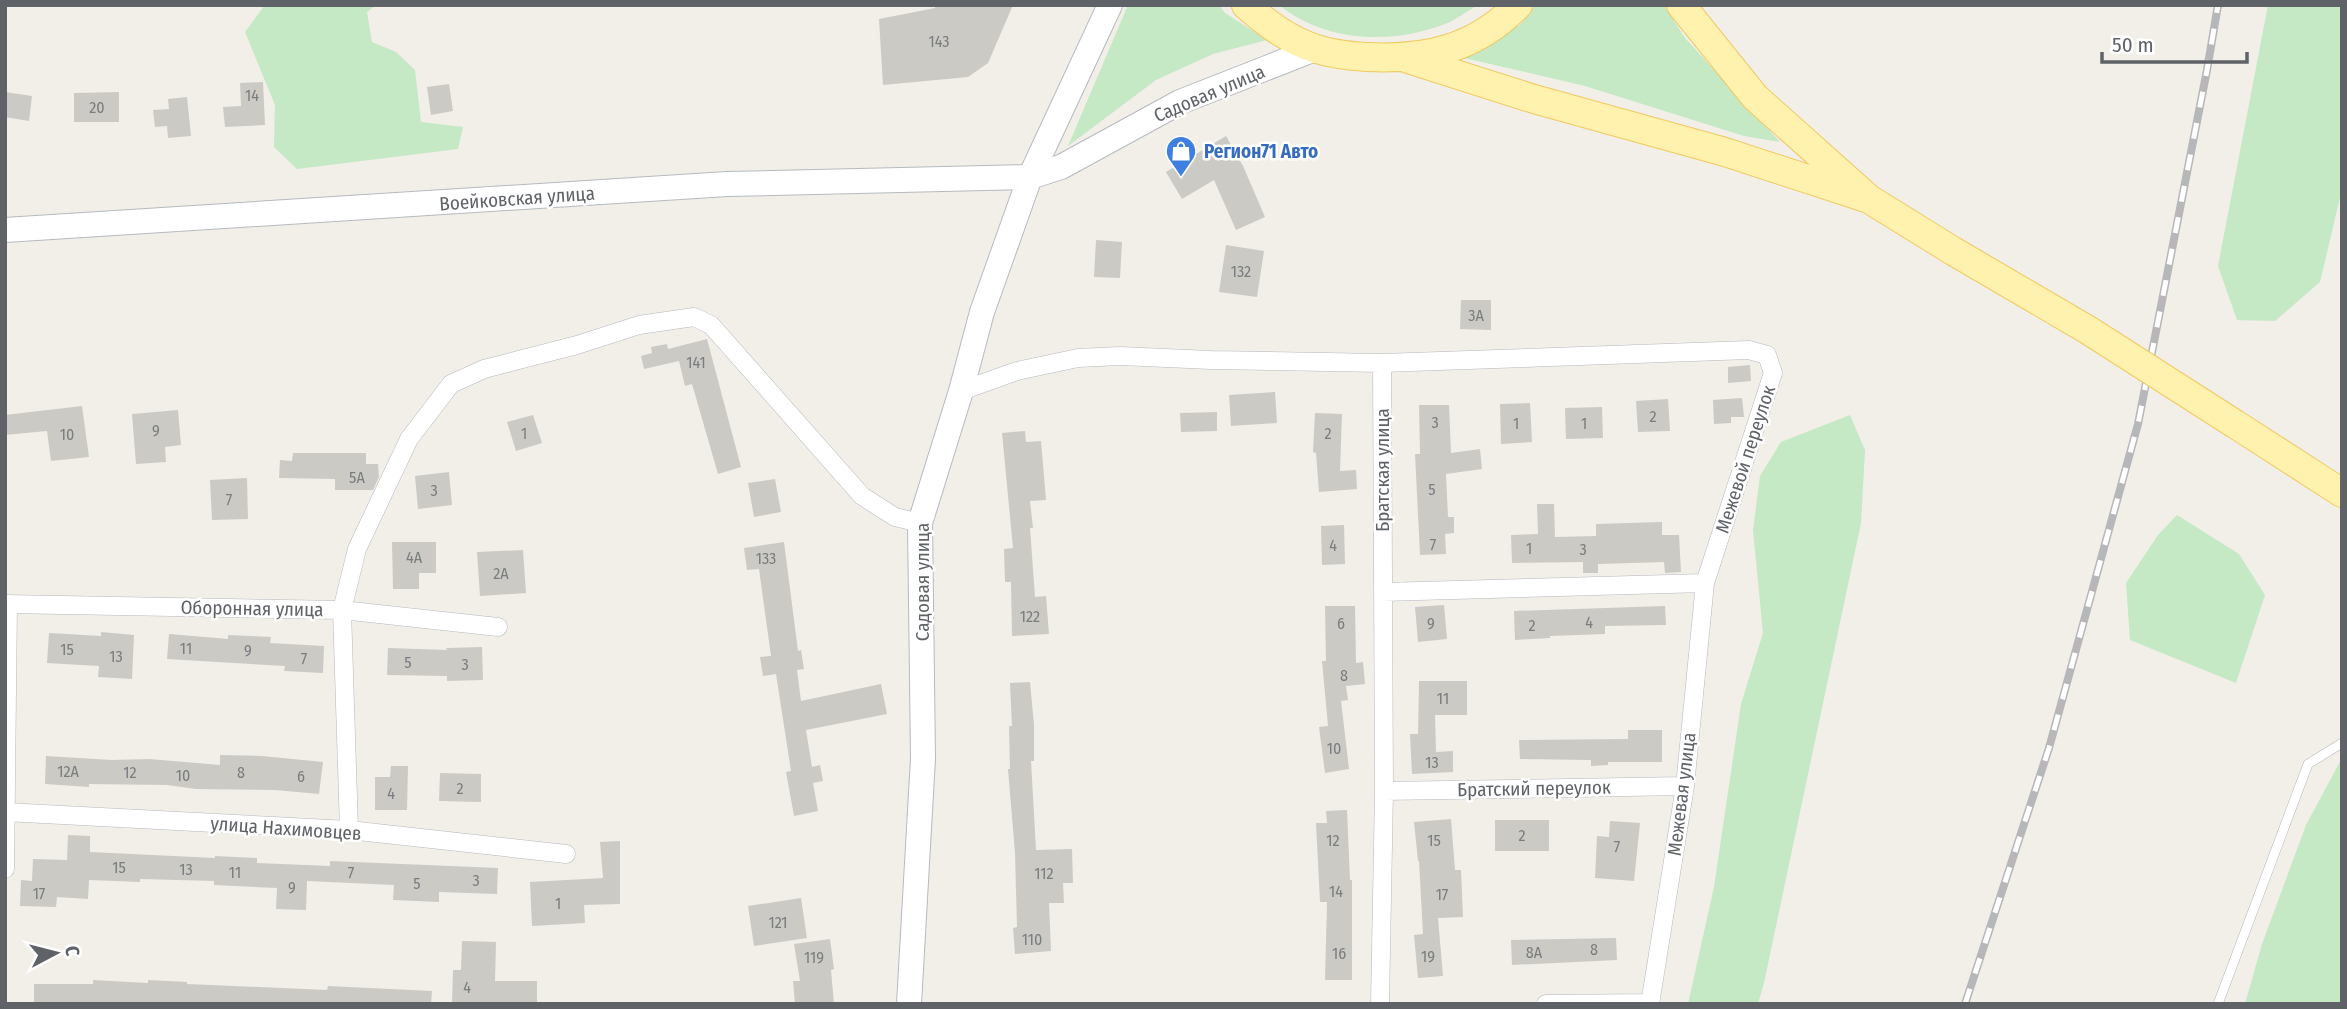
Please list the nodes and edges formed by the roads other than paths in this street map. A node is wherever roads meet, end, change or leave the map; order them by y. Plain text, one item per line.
1 (1110, 5) edge
2 (1247, 5) edge
3 (1518, 5) edge
4 (1681, 5) edge
5 (1315, 49) junction
6 (1408, 59) junction
7 (1030, 177) junction
8 (1869, 199) junction
9 (5, 230) edge
10 (1382, 363) junction
11 (961, 391) junction
12 (2342, 493) edge
13 (920, 523) junction
14 (1704, 583) junction
15 (1383, 592) junction
16 (6, 604) edge
17 (342, 610) junction
18 (498, 627) dead end
19 (2342, 743) edge
20 (1685, 786) junction
21 (1384, 791) junction
22 (6, 812) edge
23 (349, 830) junction
24 (566, 853) dead end
25 (5, 869) edge
26 (1650, 1003) edge
27 (909, 1004) edge
28 (1380, 1004) edge
29 (1546, 1004) edge
30 (2218, 1004) edge

1 - 7 main road, Садовая улица
2 - 5 main road
3 - 6 main road
4 - 8 main road
5 - 6 main road
5 - 7 main road, Садовая улица
6 - 8 main road
7 - 9 main road, Воейковская улица
7 - 11 main road, Садовая улица
8 - 12 main road, bridge
10 - 11 street
10 - 14 street, Межевой переулок
10 - 15 street, Братская улица
11 - 13 main road, Садовая улица
13 - 17 street
13 - 27 main road, Садовая улица
14 - 15 street
14 - 20 street, Межевая улица
15 - 21 street, Братская улица
16 - 17 street, Оборонная улица
16 - 22 street
17 - 18 street, Оборонная улица
17 - 23 street
19 - 30 lane
20 - 21 street, Братский переулок
20 - 26 street, Межевая улица
21 - 28 street, Братская улица
22 - 23 street, улица Нахимовцев
22 - 25 street
23 - 24 street, улица Нахимовцев
26 - 29 street

